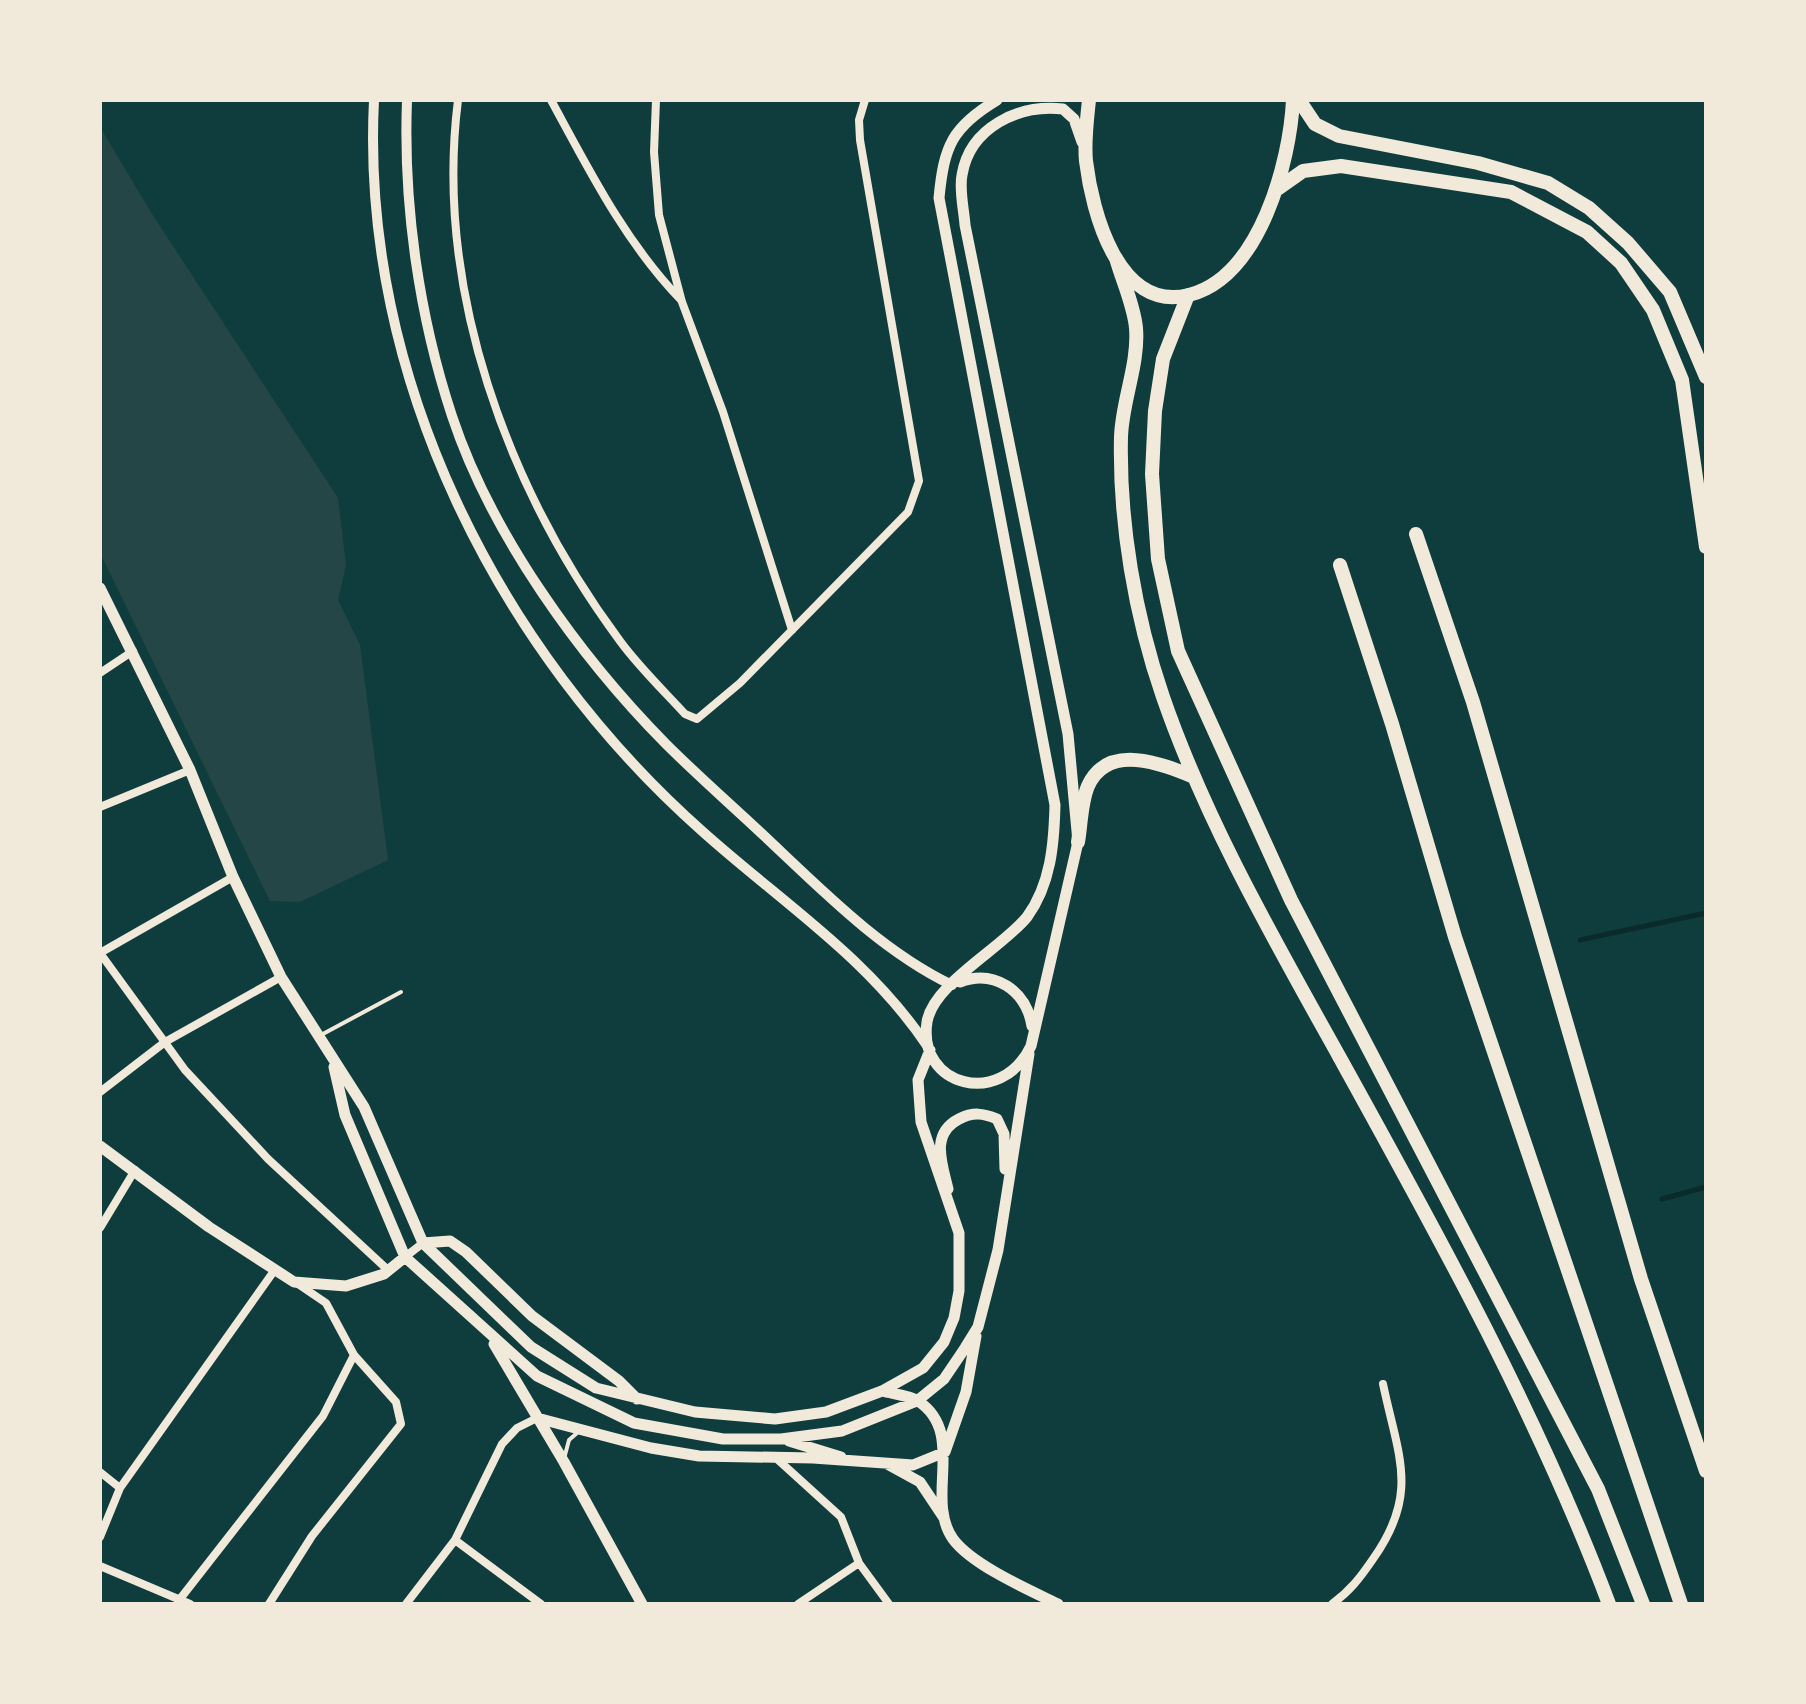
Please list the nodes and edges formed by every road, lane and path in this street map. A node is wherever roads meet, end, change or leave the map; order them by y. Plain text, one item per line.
1 (374, 100) edge
2 (407, 100) edge
3 (458, 100) edge
4 (551, 100) edge
5 (656, 100) edge
6 (865, 100) edge
7 (997, 100) edge
8 (1089, 100) edge
9 (1296, 100) edge
10 (1086, 159) junction
11 (1276, 190) junction
12 (1116, 258) junction
13 (1188, 295) junction
14 (682, 302) junction
15 (1706, 377) edge
16 (1416, 534) dead end
17 (1706, 547) edge
18 (1340, 565) dead end
19 (100, 588) edge
20 (792, 630) junction
21 (133, 651) junction
22 (100, 673) edge
23 (190, 770) junction
24 (1194, 777) junction
25 (100, 807) edge
26 (1078, 842) junction
27 (233, 877) junction
28 (100, 953) edge
29 (281, 977) junction
30 (952, 985) junction
31 (401, 992) dead end
32 (321, 1035) junction
33 (165, 1042) junction
34 (1031, 1046) junction
35 (930, 1050) junction
36 (334, 1063) junction
37 (100, 1092) edge
38 (100, 1146) edge
39 (135, 1170) junction
40 (1006, 1194) junction
41 (100, 1228) edge
42 (959, 1233) junction
43 (423, 1243) junction
44 (405, 1257) junction
45 (274, 1271) junction
46 (389, 1271) junction
47 (294, 1282) junction
48 (978, 1327) junction
49 (490, 1336) junction
50 (354, 1355) junction
51 (1383, 1384) dead end
52 (882, 1391) junction
53 (637, 1400) junction
54 (917, 1401) junction
55 (537, 1418) junction
56 (582, 1430) junction
57 (781, 1439) junction
58 (945, 1452) junction
59 (775, 1457) junction
60 (846, 1460) junction
61 (564, 1462) junction
62 (885, 1463) junction
63 (1706, 1471) edge
64 (100, 1472) edge
65 (120, 1488) junction
66 (945, 1519) junction
67 (100, 1537) edge
68 (455, 1540) junction
69 (859, 1563) junction
70 (100, 1566) edge
71 (180, 1599) junction
72 (190, 1604) edge
73 (269, 1604) edge
74 (406, 1604) edge
75 (541, 1604) edge
76 (642, 1604) edge
77 (798, 1604) edge
78 (889, 1604) edge
79 (1058, 1604) edge
80 (1332, 1604) edge
81 (1609, 1604) edge
82 (1643, 1604) edge
83 (1681, 1604) edge

1 - 35 street
2 - 30 street
3 - 20 street
4 - 14 street
5 - 14 street
6 - 20 street
7 - 30 main road
8 - 10 highway
9 - 11 highway
9 - 15 highway
10 - 12 highway
10 - 26 main road
11 - 13 highway
11 - 17 highway
12 - 13 highway
12 - 24 highway
13 - 82 highway
14 - 20 street
16 - 63 highway
18 - 83 highway
19 - 21 main road
21 - 22 street
21 - 23 main road
23 - 25 street
23 - 27 main road
24 - 26 highway
24 - 81 highway
26 - 34 main road
27 - 28 street
27 - 29 main road
28 - 33 street
29 - 32 main road
29 - 33 street
30 - 34 main road
30 - 35 main road
31 - 32 lane
32 - 36 main road
33 - 37 street
33 - 46 street
34 - 35 main road
34 - 40 main road
35 - 42 main road
36 - 43 main road
36 - 44 main road
38 - 39 main road
39 - 41 street
39 - 45 main road
40 - 42 main road
40 - 48 main road
42 - 52 main road
43 - 44 street
43 - 53 main road
43 - 53 main road
44 - 46 main road
44 - 49 main road
45 - 47 main road
45 - 65 street
46 - 47 main road
47 - 50 street
48 - 54 main road
48 - 58 main road
49 - 55 main road
49 - 57 main road
50 - 71 street
50 - 73 street
51 - 80 street
52 - 53 main road
52 - 54 main road
54 - 57 main road
54 - 58 main road
55 - 56 main road
55 - 61 main road
55 - 68 street
56 - 59 main road
56 - 61 lane
57 - 60 main road
58 - 62 main road
58 - 66 main road
59 - 60 main road
59 - 69 street
60 - 62 main road
61 - 76 main road
62 - 66 main road
64 - 65 street
65 - 67 street
66 - 79 main road
68 - 74 street
68 - 75 street
69 - 77 street
69 - 78 street
70 - 71 street
71 - 72 street

